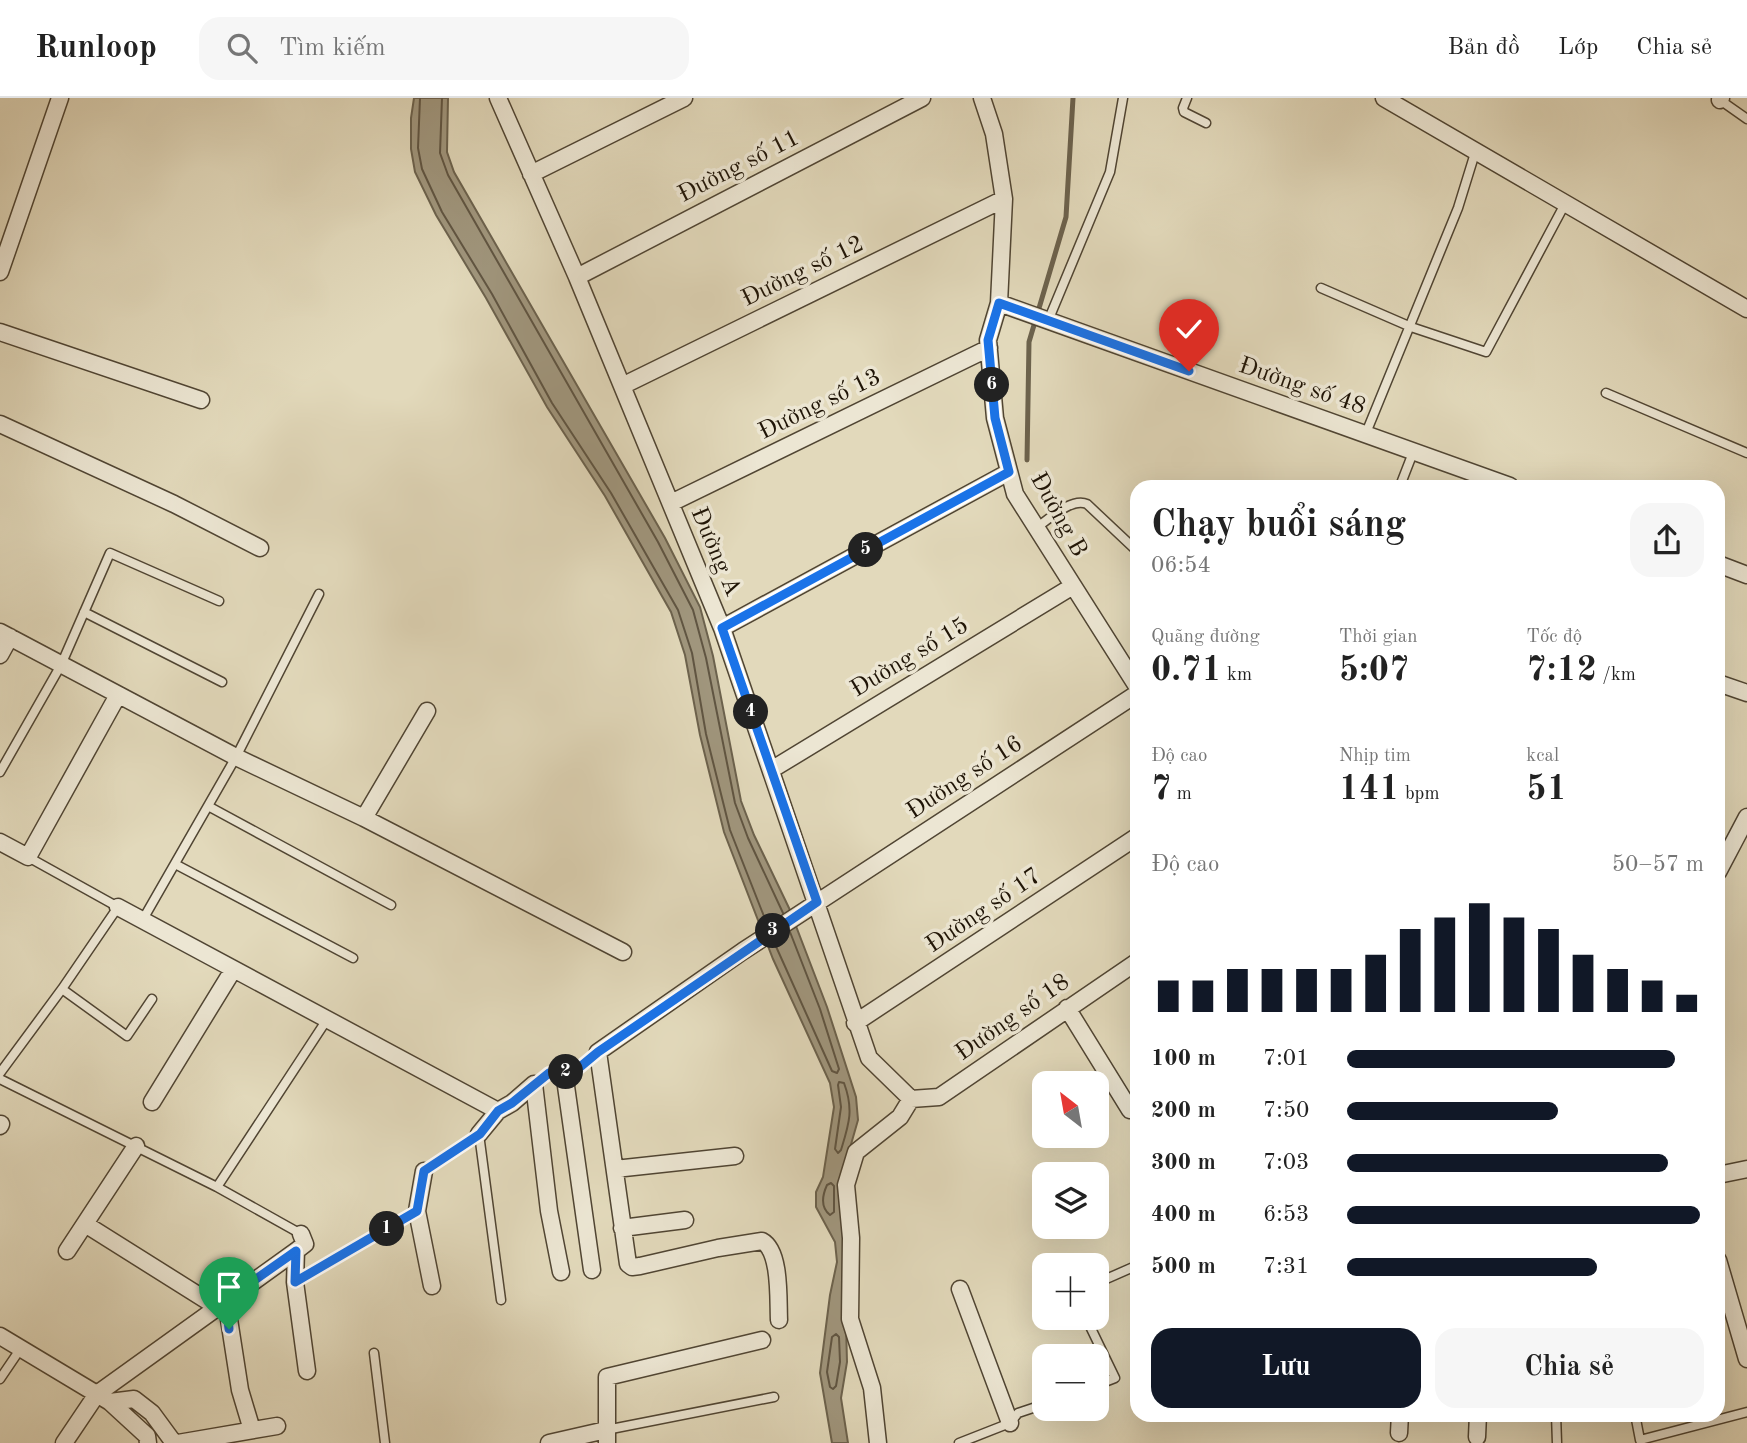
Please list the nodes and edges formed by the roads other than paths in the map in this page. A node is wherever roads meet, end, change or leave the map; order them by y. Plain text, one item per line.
1 (60, 98) edge
2 (498, 98) edge
3 (684, 98) edge
4 (922, 98) edge
5 (982, 98) edge
6 (1123, 98) edge
7 (1187, 98) edge
8 (1384, 98) edge
9 (1720, 99) edge
10 (1747, 119) edge
11 (1206, 123) dead end
12 (1475, 153) junction
13 (531, 174) junction
14 (1004, 198) junction
15 (1566, 202) junction
16 (0, 272) edge
17 (577, 277) junction
18 (1321, 288) dead end
19 (999, 303) junction
20 (1747, 309) edge
21 (1045, 320) junction
22 (1411, 327) junction
23 (0, 332) edge
24 (989, 348) junction
25 (622, 386) junction
26 (1606, 393) dead end
27 (201, 400) dead end
28 (0, 424) edge
29 (1366, 433) junction
30 (1414, 450) junction
31 (1747, 453) edge
32 (1009, 472) junction
33 (1402, 480) edge
34 (1494, 480) edge
35 (671, 503) junction
36 (1036, 527) junction
37 (1130, 544) edge
38 (260, 548) dead end
39 (1725, 567) edge
40 (1747, 575) edge
41 (1073, 586) junction
42 (319, 594) dead end
43 (219, 601) dead end
44 (84, 612) junction
45 (722, 628) junction
46 (5, 635) edge
47 (0, 655) edge
48 (61, 665) junction
49 (1130, 677) edge
50 (222, 682) dead end
51 (1725, 685) edge
52 (1747, 693) edge
53 (118, 695) junction
54 (1130, 695) edge
55 (427, 711) dead end
56 (236, 757) junction
57 (771, 770) junction
58 (0, 772) edge
59 (208, 806) junction
60 (1747, 817) edge
61 (365, 818) junction
62 (1130, 841) edge
63 (0, 842) edge
64 (28, 857) junction
65 (1725, 859) edge
66 (175, 864) junction
67 (817, 902) junction
68 (391, 905) dead end
69 (118, 907) junction
70 (142, 921) junction
71 (623, 952) dead end
72 (353, 958) dead end
73 (1130, 966) edge
74 (233, 970) junction
75 (62, 989) junction
76 (152, 999) dead end
77 (1067, 1008) junction
78 (326, 1021) junction
79 (855, 1023) junction
80 (598, 1052) junction
81 (564, 1072) junction
82 (0, 1073) edge
83 (0, 1079) edge
84 (534, 1084) junction
85 (911, 1099) junction
86 (152, 1102) dead end
87 (1130, 1110) dead end
88 (498, 1111) junction
89 (480, 1134) junction
90 (136, 1146) junction
91 (735, 1156) dead end
92 (615, 1169) junction
93 (1747, 1169) edge
94 (424, 1171) joint
95 (1725, 1174) edge
96 (217, 1188) junction
97 (417, 1211) junction
98 (685, 1220) dead end
99 (85, 1224) junction
100 (622, 1228) junction
101 (301, 1234) joint
102 (67, 1251) dead end
103 (296, 1251) junction
104 (1130, 1269) edge
105 (592, 1270) dead end
106 (561, 1272) dead end
107 (1109, 1278) edge
108 (295, 1282) junction
109 (432, 1286) dead end
110 (960, 1289) dead end
111 (1725, 1290) edge
112 (501, 1300) dead end
113 (222, 1304) junction
114 (779, 1320) dead end
115 (0, 1336) edge
116 (762, 1340) dead end
117 (21, 1348) junction
118 (374, 1353) dead end
119 (1747, 1359) edge
120 (1109, 1366) edge
121 (307, 1371) dead end
122 (0, 1379) edge
123 (1109, 1380) edge
124 (774, 1397) dead end
125 (104, 1398) junction
126 (1032, 1408) edge
127 (1747, 1412) edge
128 (1725, 1418) edge
129 (1400, 1422) edge
130 (1478, 1422) edge
131 (1557, 1422) edge
132 (1635, 1422) edge
133 (1710, 1422) edge
134 (1010, 1423) junction
135 (276, 1426) dead end
136 (252, 1430) junction
137 (1399, 1433) dead end
138 (606, 1437) edge
139 (1477, 1437) dead end
140 (1636, 1442) edge
141 (64, 1443) edge
142 (148, 1443) edge
143 (176, 1443) edge
144 (385, 1443) edge
145 (549, 1443) edge
146 (878, 1443) edge
147 (959, 1443) edge
148 (1558, 1443) edge

1 - 16 street
2 - 13 street, Đường A
3 - 13 street
4 - 17 street, Đường số 11
5 - 14 street, Đường B
6 - 21 lane
7 - 11 lane
8 - 12 street
9 - 10 lane
12 - 15 street
12 - 22 lane
13 - 17 street, Đường A
14 - 19 street, Đường B
14 - 25 street, Đường số 12
15 - 20 street
15 - 22 lane
17 - 25 street, Đường A
18 - 22 lane
19 - 21 street, Đường số 48
19 - 24 street, Đường B
21 - 29 street, Đường số 48
22 - 29 lane
23 - 27 street
24 - 32 street, Đường B
24 - 35 street, Đường số 13
25 - 35 street, Đường A
26 - 31 lane
28 - 38 street
29 - 30 street, Đường số 48
30 - 33 lane
30 - 34 street, Đường số 48
32 - 36 street, Đường B
32 - 45 street
35 - 45 street, Đường A
36 - 37 lane
36 - 41 street, Đường B
39 - 40 street
41 - 49 street, Đường B
41 - 57 street, Đường số 15
42 - 56 lane
43 - 44 lane
44 - 48 lane
44 - 50 lane
45 - 57 street, Đường A
46 - 47 street
46 - 48 street
48 - 53 street
48 - 58 lane
51 - 52 street
53 - 56 street
53 - 64 street
54 - 67 street, Đường số 16
55 - 61 street
56 - 59 lane
56 - 61 street
57 - 67 street, Đường A
59 - 66 lane
59 - 68 lane
60 - 65 street
61 - 71 street
62 - 79 street, Đường số 17
63 - 64 street
64 - 69 lane
66 - 70 lane
66 - 72 lane
67 - 79 street, Đường A
67 - 80 street, Đường số 16
69 - 70 street
69 - 75 lane
70 - 74 street
73 - 77 street, Đường số 18
74 - 78 street
74 - 86 street
75 - 76 lane
75 - 82 lane
77 - 85 street, Đường số 18
77 - 87 street
78 - 88 street
78 - 96 lane
79 - 85 street, Đường A
80 - 81 lane
80 - 92 street
81 - 84 lane
81 - 105 street
83 - 90 lane
84 - 88 street
84 - 106 street
85 - 146 street
88 - 89 street
89 - 94 lane
89 - 112 lane
90 - 96 lane
90 - 99 street
91 - 92 street
92 - 100 street
93 - 95 street
94 - 97 street
96 - 101 lane
97 - 108 lane
97 - 109 street
98 - 100 street
99 - 102 street
99 - 113 street
100 - 114 street
101 - 103 street
103 - 108 street
103 - 113 street
104 - 107 lane
108 - 121 street
110 - 134 street
111 - 119 street
113 - 125 street
113 - 136 street
115 - 117 street
116 - 138 street
117 - 122 lane
117 - 125 street
118 - 144 lane
120 - 123 lane
124 - 138 lane
125 - 141 street
125 - 142 street
125 - 143 street
126 - 134 lane
127 - 128 lane
129 - 137 street
130 - 139 street
131 - 148 lane
132 - 140 lane
133 - 140 lane
134 - 147 lane
135 - 136 street
136 - 143 street
138 - 145 street

